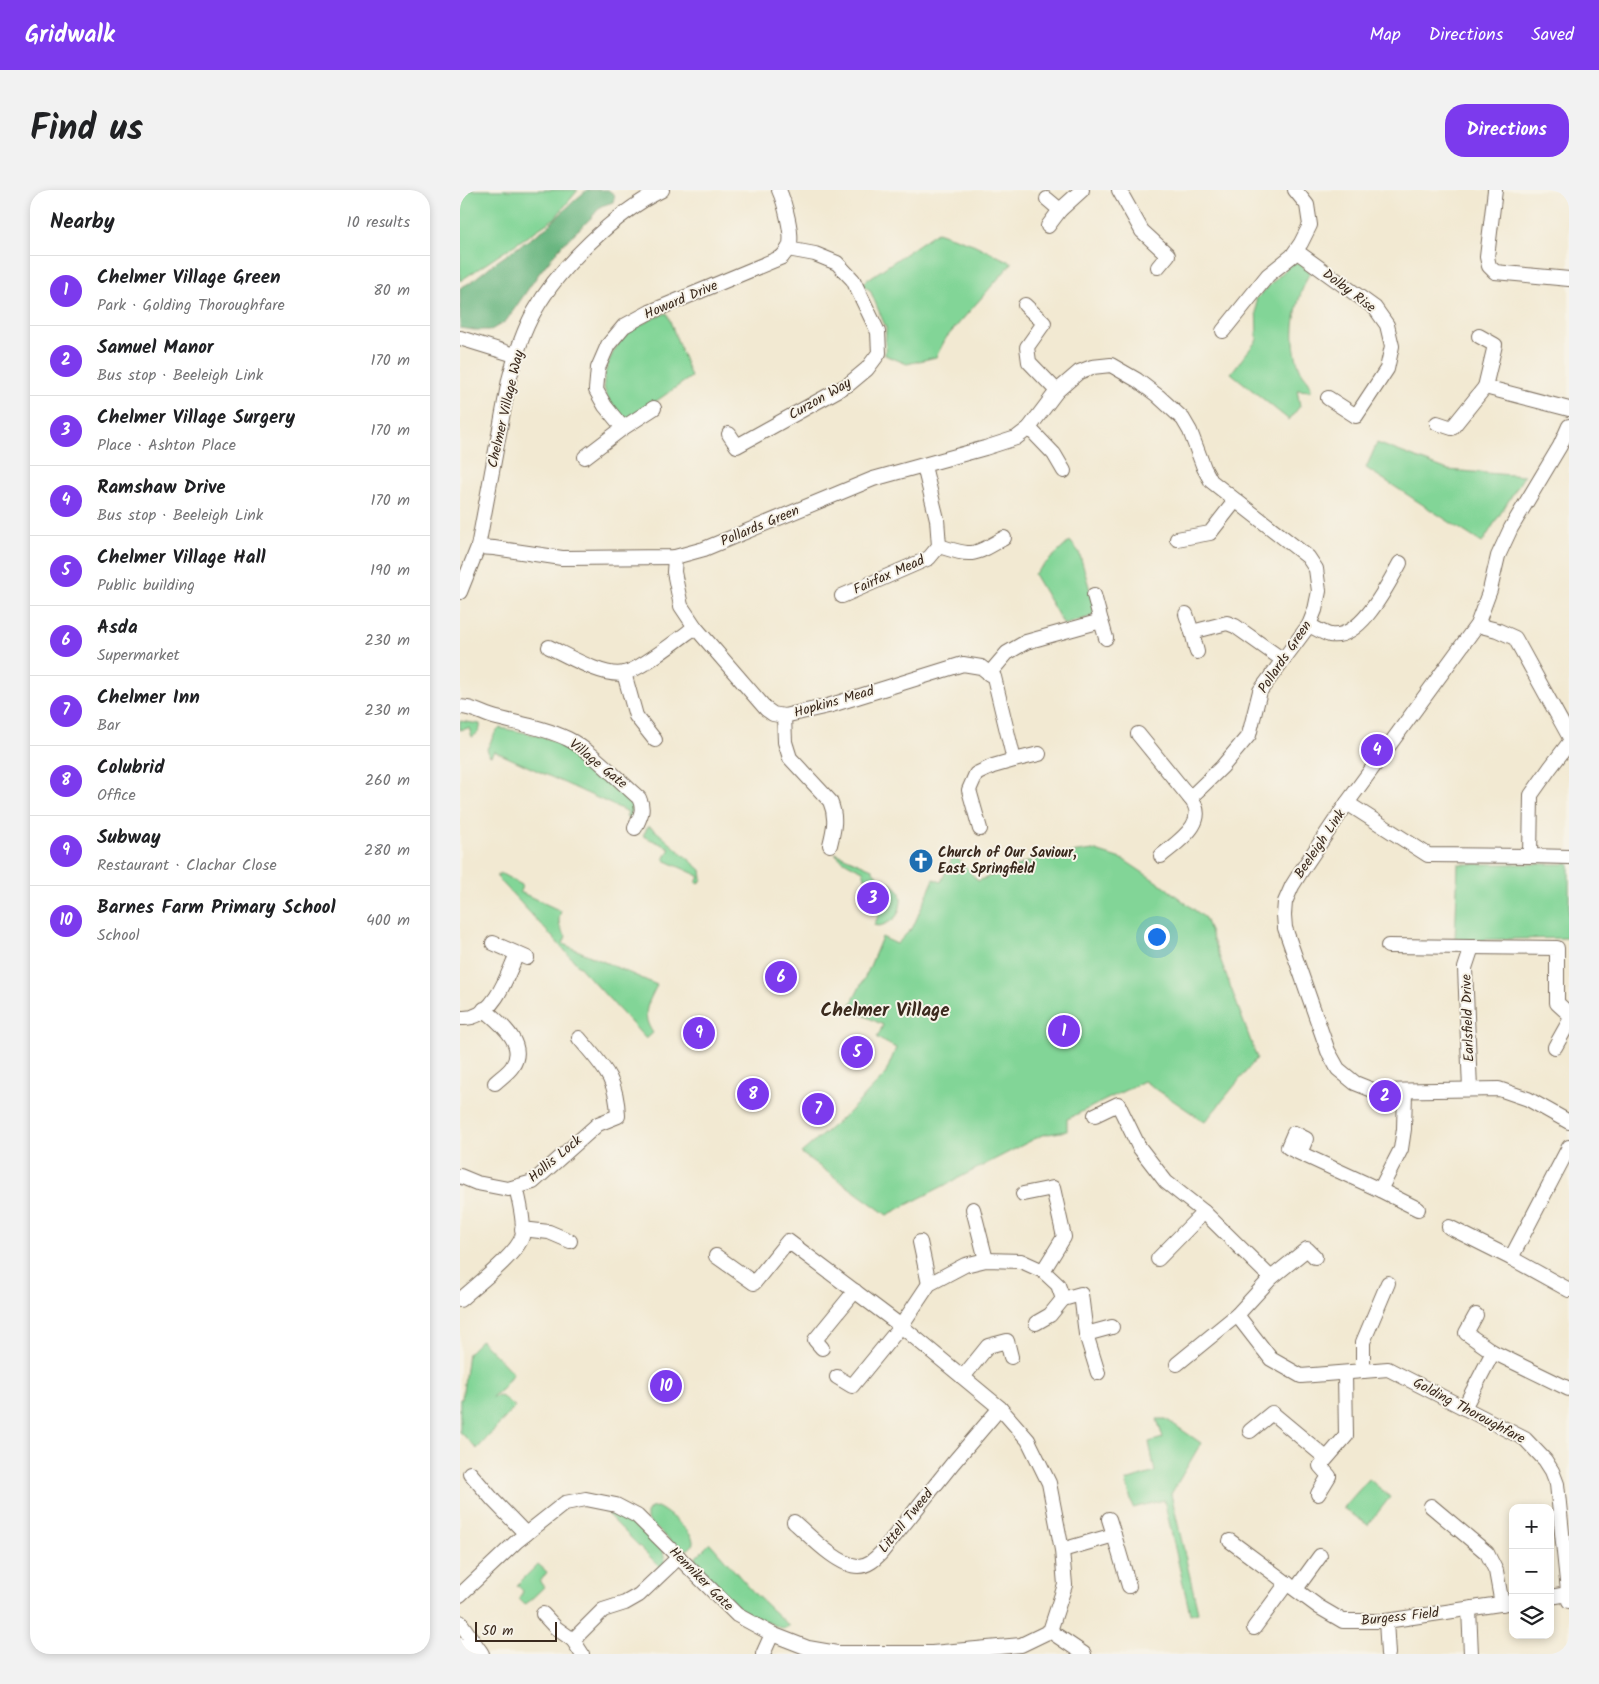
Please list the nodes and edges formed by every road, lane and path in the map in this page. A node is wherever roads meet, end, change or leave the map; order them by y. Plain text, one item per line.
1 (662, 190) edge
2 (779, 190) edge
3 (1082, 190) edge
4 (1118, 190) edge
5 (1295, 190) edge
6 (1495, 190) edge
7 (1047, 199) dead end
8 (1060, 210) junction
9 (1048, 226) dead end
10 (788, 249) junction
11 (1296, 251) junction
12 (1158, 267) dead end
13 (1569, 279) edge
14 (1025, 306) dead end
15 (1223, 331) dead end
16 (1479, 336) dead end
17 (460, 338) edge
18 (516, 355) junction
19 (1485, 387) junction
20 (1057, 391) junction
21 (1328, 398) dead end
22 (654, 408) dead end
23 (1569, 409) edge
24 (1437, 423) dead end
25 (1569, 426) edge
26 (623, 428) junction
27 (1029, 428) junction
28 (730, 434) dead end
29 (1565, 448) edge
30 (585, 457) dead end
31 (924, 466) junction
32 (1064, 471) dead end
33 (1235, 501) junction
34 (1004, 538) dead end
35 (1178, 539) dead end
36 (939, 546) junction
37 (478, 547) junction
38 (674, 557) junction
39 (1400, 564) dead end
40 (460, 592) edge
41 (1094, 595) dead end
42 (842, 596) dead end
43 (1186, 614) dead end
44 (1101, 620) junction
45 (1309, 625) junction
46 (1478, 625) junction
47 (695, 627) junction
48 (1192, 632) junction
49 (1106, 638) dead end
50 (549, 647) dead end
51 (1197, 652) dead end
52 (1283, 660) junction
53 (624, 674) junction
54 (990, 674) junction
55 (462, 705) edge
56 (784, 716) junction
57 (1138, 734) dead end
58 (1569, 736) edge
59 (655, 740) dead end
60 (1569, 743) edge
61 (1039, 754) dead end
62 (1014, 760) junction
63 (1190, 798) junction
64 (1347, 803) junction
65 (635, 828) dead end
66 (980, 829) dead end
67 (830, 845) dead end
68 (1160, 856) dead end
69 (1530, 856) junction
70 (1569, 857) edge
71 (492, 943) dead end
72 (1388, 946) dead end
73 (1472, 947) junction
74 (484, 1010) junction
75 (1569, 1014) edge
76 (460, 1018) edge
77 (1569, 1022) edge
78 (580, 1038) dead end
79 (1555, 1047) dead end
80 (495, 1083) dead end
81 (1470, 1089) junction
82 (1405, 1092) junction
83 (1096, 1114) dead end
84 (1569, 1122) edge
85 (1569, 1147) edge
86 (1300, 1153) dead end
87 (460, 1176) edge
88 (516, 1187) junction
89 (1380, 1190) junction
90 (1023, 1194) dead end
91 (973, 1209) dead end
92 (1418, 1209) dead end
93 (1204, 1212) junction
94 (1449, 1227) dead end
95 (522, 1229) junction
96 (570, 1241) dead end
97 (920, 1242) dead end
98 (716, 1256) dead end
99 (1315, 1257) dead end
100 (1511, 1258) junction
101 (1158, 1259) dead end
102 (986, 1260) junction
103 (1043, 1271) junction
104 (1271, 1278) junction
105 (1388, 1283) dead end
106 (929, 1284) junction
107 (1569, 1290) edge
108 (855, 1291) junction
109 (1063, 1299) junction
110 (460, 1300) edge
111 (1476, 1314) dead end
112 (1237, 1315) junction
113 (1036, 1323) dead end
114 (902, 1326) junction
115 (1112, 1327) dead end
116 (1086, 1334) junction
117 (822, 1348) dead end
118 (1493, 1352) junction
119 (1011, 1357) dead end
120 (1177, 1364) dead end
121 (1363, 1371) junction
122 (1098, 1373) dead end
123 (1345, 1373) junction
124 (837, 1377) dead end
125 (963, 1377) junction
126 (1569, 1389) edge
127 (1000, 1408) junction
128 (1464, 1408) junction
129 (1250, 1432) dead end
130 (1326, 1458) junction
131 (470, 1472) dead end
132 (1318, 1494) dead end
133 (1431, 1506) dead end
134 (1109, 1519) dead end
135 (794, 1522) dead end
136 (526, 1534) junction
137 (1114, 1535) junction
138 (1230, 1541) dead end
139 (1566, 1545) edge
140 (1062, 1550) junction
141 (1320, 1556) dead end
142 (678, 1557) junction
143 (1129, 1586) dead end
144 (1292, 1586) junction
145 (460, 1595) edge
146 (1554, 1596) edge
147 (1568, 1598) edge
148 (1507, 1603) edge
149 (1469, 1609) junction
150 (543, 1614) dead end
151 (1386, 1621) junction
152 (460, 1622) edge
153 (1254, 1628) dead end
154 (1050, 1631) junction
155 (772, 1634) junction
156 (573, 1640) junction
157 (460, 1644) edge
158 (481, 1653) edge
159 (582, 1654) edge
160 (763, 1654) edge
161 (932, 1654) edge
162 (1084, 1654) edge
163 (1388, 1654) edge
164 (1471, 1654) edge

1 - 18 street, Chelmer Village Way
2 - 10 street
3 - 8 street
4 - 12 street
5 - 11 street
6 - 13 street
7 - 8 street
8 - 9 street
10 - 26 street, Howard Drive
10 - 28 street, Curzon Way
11 - 15 street
11 - 21 street, Dolby Rise
14 - 20 street
16 - 19 street
17 - 18 street
18 - 37 street, Chelmer Village Way
19 - 23 street
19 - 24 street
20 - 27 street, Pollards Green
20 - 33 street, Pollards Green
22 - 26 street
25 - 29 street, Beeleigh Link
26 - 30 street
27 - 31 street, Pollards Green
27 - 32 street
29 - 46 street, Beeleigh Link
31 - 36 street, Fairfax Mead
31 - 38 street, Pollards Green
33 - 35 street
33 - 45 street, Pollards Green
34 - 36 street
36 - 42 street, Fairfax Mead
37 - 38 street, Pollards Green
37 - 40 street, Chelmer Village Way
38 - 47 street, Hopkins Mead
39 - 45 street
41 - 44 street
43 - 48 street
44 - 49 street
44 - 54 street
45 - 52 street, Pollards Green
46 - 58 street
46 - 64 street, Beeleigh Link
47 - 53 street
47 - 56 street, Hopkins Mead
48 - 51 street
48 - 52 street
50 - 53 street
52 - 63 street, Pollards Green
53 - 59 street
54 - 56 street, Hopkins Mead
54 - 62 street
55 - 65 street, Village Gate
56 - 67 street
57 - 63 street
60 - 69 street
61 - 62 street
62 - 66 street
63 - 68 street
64 - 69 street
64 - 82 street, Beeleigh Link
69 - 70 street
71 - 74 street
72 - 73 street
73 - 75 street
73 - 81 street, Earlsfield Drive
74 - 76 street
74 - 80 street
77 - 79 street
78 - 88 street, Hollis Lock
81 - 82 street, Beeleigh Link
81 - 84 street, Beeleigh Link
82 - 89 street
83 - 93 street
85 - 100 street
86 - 89 street
87 - 88 street, Hollis Lock
88 - 95 street
89 - 92 street
90 - 103 street
91 - 102 street
93 - 101 street
93 - 104 street
94 - 100 street
95 - 96 street
95 - 110 street
97 - 106 street
98 - 108 street
99 - 104 street
100 - 107 street
102 - 103 street
102 - 106 street
103 - 109 street
104 - 112 street
105 - 121 street
106 - 114 street
108 - 114 street
108 - 117 street
109 - 113 street
109 - 116 street
111 - 118 street
112 - 120 street
112 - 123 street, Golding Thoroughfare
114 - 124 street
114 - 125 street
115 - 116 street
116 - 122 street
118 - 126 street
118 - 128 street
119 - 125 street
121 - 123 street, Golding Thoroughfare
121 - 128 street, Golding Thoroughfare
123 - 130 street
125 - 127 street
127 - 135 street, Littell Tweed
127 - 140 street
128 - 139 street, Golding Thoroughfare
129 - 130 street
130 - 132 street
131 - 136 street
133 - 148 street
134 - 137 street
136 - 142 street, Henniker Gate
136 - 145 street, Henniker Gate
137 - 140 street
137 - 143 street
138 - 144 street, Burgess Field
139 - 147 street, Golding Thoroughfare
140 - 154 street
141 - 144 street
142 - 155 street, Henniker Gate
142 - 156 street
144 - 151 street, Burgess Field
144 - 153 street
146 - 147 street
148 - 149 street, Burgess Field
149 - 151 street, Burgess Field
149 - 164 street
150 - 156 street
151 - 163 street
152 - 158 street
154 - 161 street, Henniker Gate
154 - 162 street
155 - 160 street
155 - 161 street, Henniker Gate
156 - 159 street
157 - 158 street

